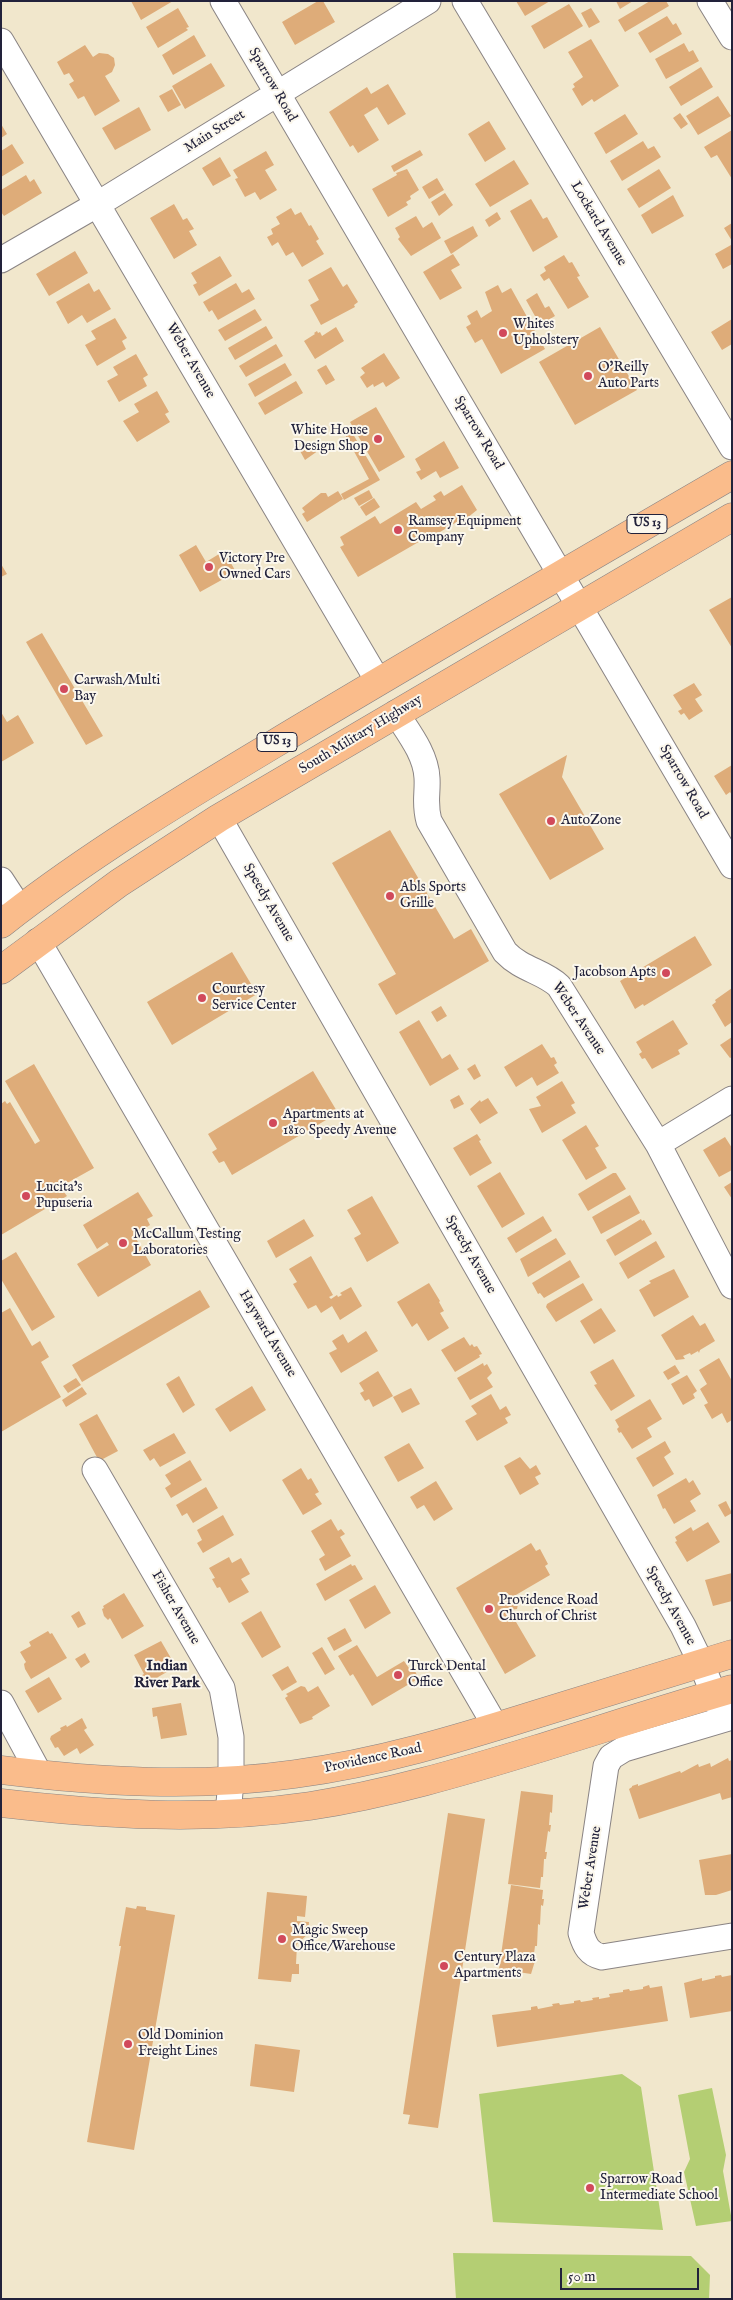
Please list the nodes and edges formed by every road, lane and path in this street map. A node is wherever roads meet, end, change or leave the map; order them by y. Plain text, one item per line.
1 (223, 1) edge
2 (428, 1) edge
3 (464, 1) edge
4 (710, 1) edge
5 (732, 37) edge
6 (1, 41) edge
7 (277, 94) junction
8 (98, 204) junction
9 (1, 260) edge
10 (732, 447) edge
11 (732, 474) edge
12 (732, 517) edge
13 (562, 574) junction
14 (580, 606) junction
15 (378, 681) junction
16 (396, 713) junction
17 (219, 818) junction
18 (732, 866) edge
19 (1, 880) edge
20 (10, 916) edge
21 (38, 941) junction
22 (1, 970) edge
23 (732, 1099) edge
24 (658, 1144) junction
25 (732, 1286) edge
26 (95, 1470) dead end
27 (732, 1654) edge
28 (701, 1663) junction
29 (723, 1692) edge
30 (1, 1702) edge
31 (728, 1718) edge
32 (496, 1727) junction
33 (1, 1770) edge
34 (40, 1775) junction
35 (232, 1780) junction
36 (1, 1803) edge
37 (228, 1814) junction
38 (732, 1936) edge

1 - 7 street, Sparrow Road
2 - 7 street, Main Street
3 - 10 street, Lockard Avenue
4 - 5 street
6 - 8 street, Weber Avenue
7 - 8 street, Main Street
7 - 13 street, Sparrow Road
8 - 9 street, Main Street
8 - 15 street, Weber Avenue
11 - 13 main road, US 13
12 - 14 main road, South Military Highway / US 13
13 - 14 street, Sparrow Road
13 - 15 main road, US 13
14 - 16 main road, South Military Highway / US 13
14 - 18 street, Sparrow Road
15 - 20 main road, US 13
16 - 17 main road, South Military Highway / US 13
16 - 24 street, Weber Avenue
17 - 21 main road, South Military Highway / US 13
17 - 28 street, Speedy Avenue
19 - 20 street
21 - 22 main road, South Military Highway / US 13
21 - 32 street, Hayward Avenue
23 - 24 street
24 - 25 street, Weber Avenue
26 - 35 street, Fisher Avenue
27 - 28 main road, Providence Road
28 - 29 street, Speedy Avenue
28 - 32 main road, Providence Road
29 - 31 street, Weber Avenue
29 - 37 main road
30 - 34 street
31 - 38 street, Weber Avenue
32 - 35 main road, Providence Road
33 - 34 main road, Providence Road
34 - 35 main road, Providence Road
35 - 37 street, Fisher Avenue
36 - 37 main road

